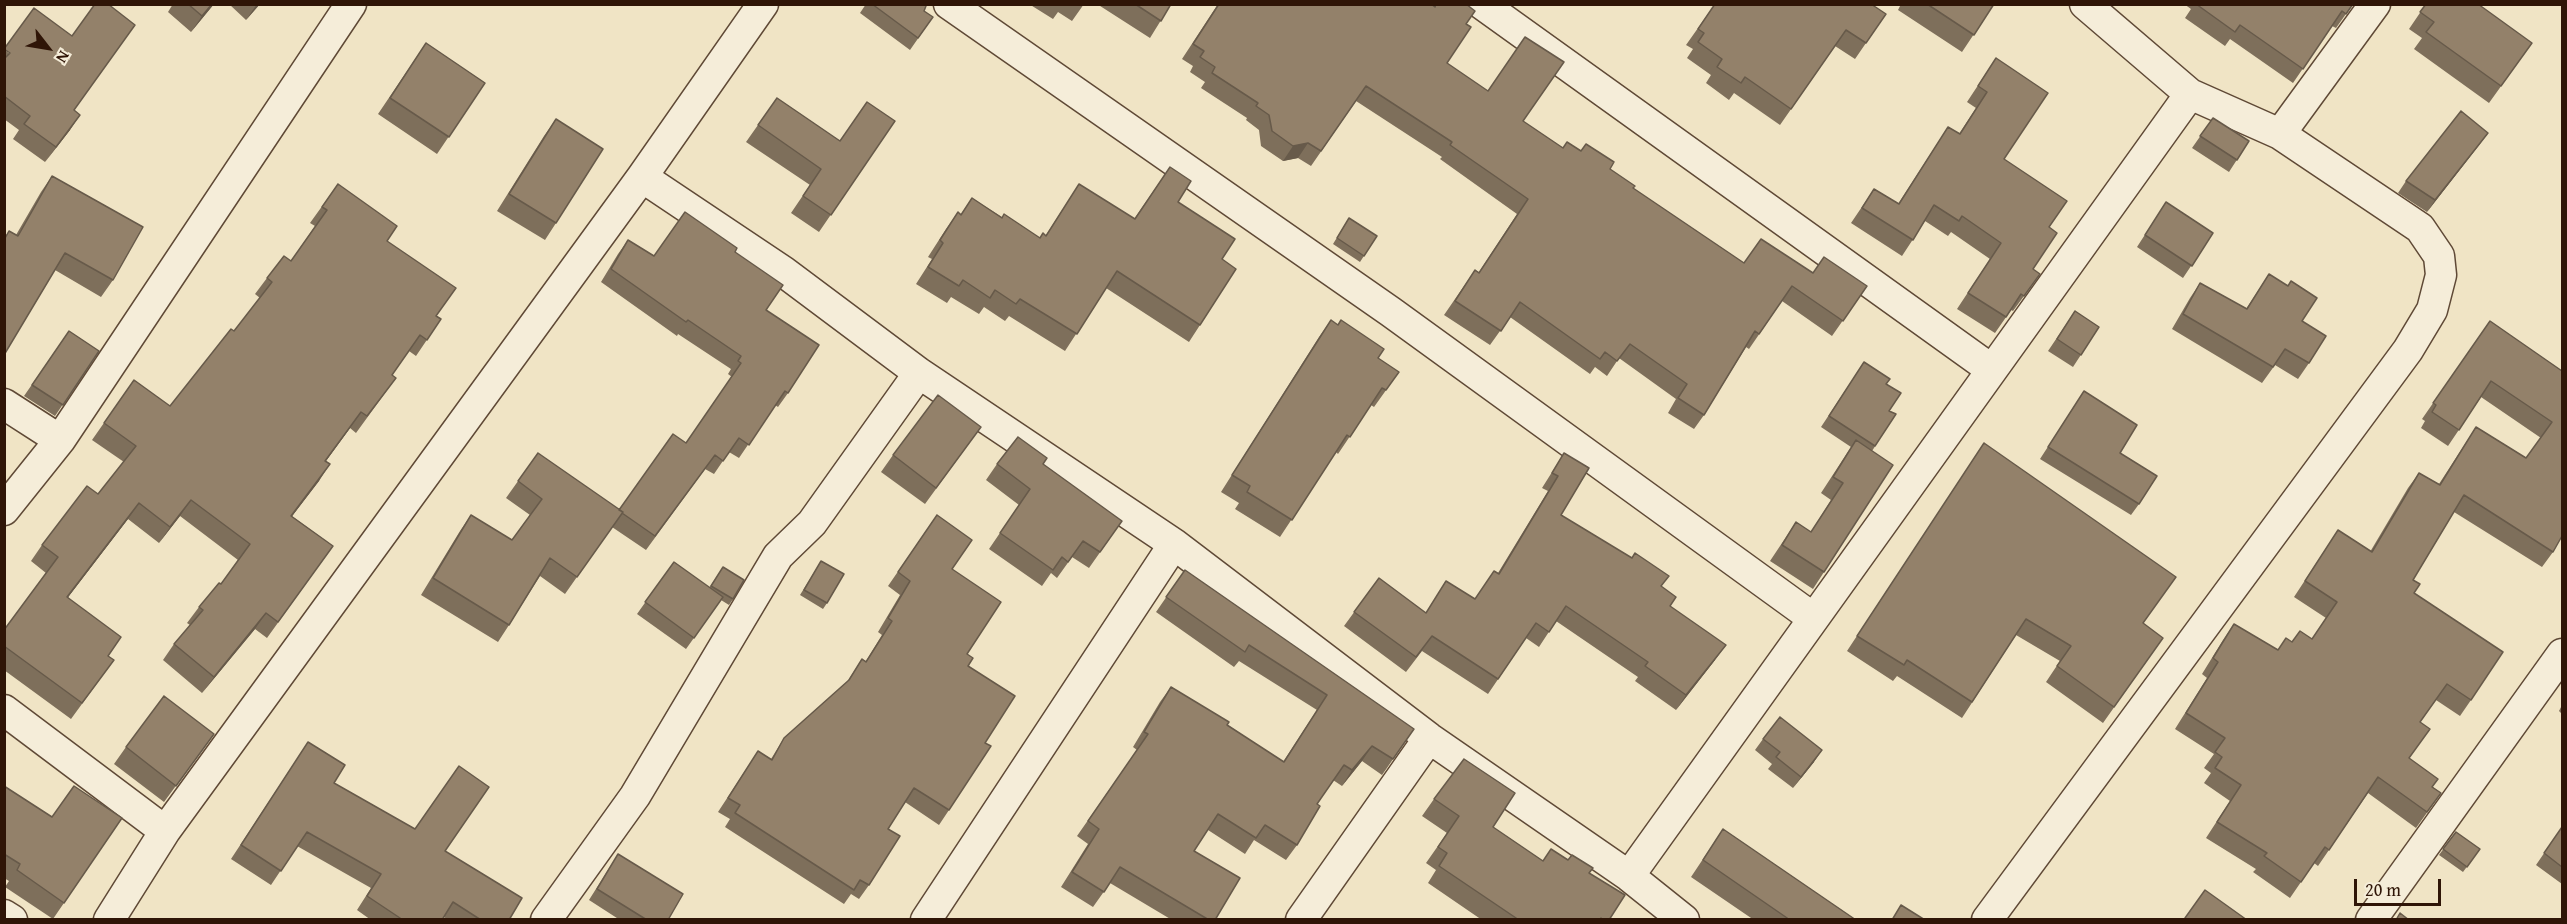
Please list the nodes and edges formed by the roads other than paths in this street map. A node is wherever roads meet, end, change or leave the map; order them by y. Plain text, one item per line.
1 (351, 4) edge
2 (763, 4) edge
3 (949, 4) edge
4 (1482, 4) edge
5 (2085, 4) edge
6 (2375, 4) edge
7 (2190, 94) junction
8 (2280, 134) junction
9 (642, 177) junction
10 (1992, 370) junction
11 (919, 373) junction
12 (4, 404) edge
13 (60, 440) junction
14 (4, 510) edge
15 (1174, 544) junction
16 (1813, 618) junction
17 (2562, 654) edge
18 (4, 710) edge
19 (1429, 738) junction
20 (165, 831) junction
21 (1629, 876) junction
22 (4, 915) edge
23 (12, 920) edge
24 (109, 920) edge
25 (546, 920) edge
26 (926, 920) edge
27 (1301, 920) edge
28 (1684, 920) edge
29 (1987, 920) edge
30 (2372, 920) edge

1 - 13 street
2 - 9 street
3 - 16 street
4 - 10 street
5 - 7 street
6 - 8 street
7 - 8 street
7 - 10 street
8 - 29 street
9 - 11 street
9 - 20 street
10 - 16 street
11 - 15 street
11 - 25 street
12 - 13 street
13 - 14 street
15 - 19 street
15 - 26 street
16 - 21 street
17 - 30 street
18 - 20 street
19 - 21 street
19 - 27 street
20 - 24 street
21 - 28 street
22 - 23 street

